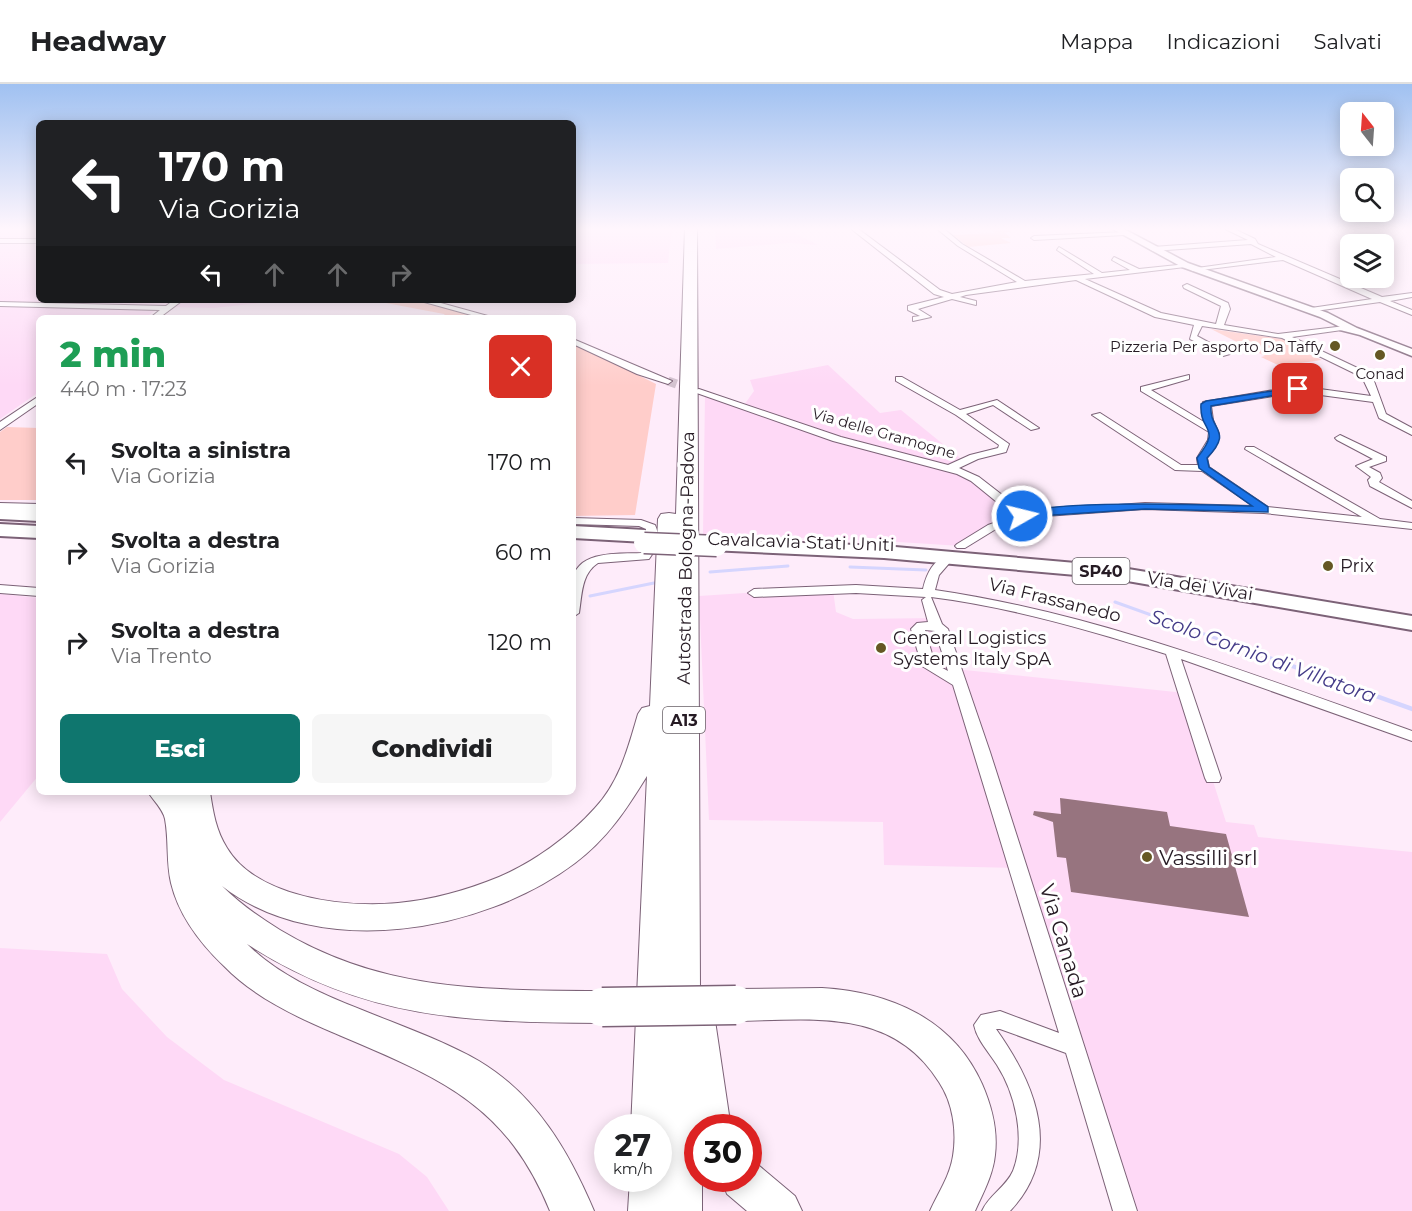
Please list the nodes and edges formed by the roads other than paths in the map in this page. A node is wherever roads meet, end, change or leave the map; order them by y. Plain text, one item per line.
1 (678, 281) edge
2 (691, 281) edge
3 (920, 281) edge
4 (1017, 281) edge
5 (1054, 281) edge
6 (1084, 281) edge
7 (1228, 281) edge
8 (1335, 281) edge
9 (1023, 284) junction
10 (1187, 286) dead end
11 (1412, 295) edge
12 (949, 297) junction
13 (1379, 300) junction
14 (0, 303) edge
15 (175, 303) edge
16 (433, 303) edge
17 (973, 303) dead end
18 (168, 308) junction
19 (1311, 310) junction
20 (1412, 313) edge
21 (158, 315) edge
22 (479, 315) edge
23 (916, 319) dead end
24 (1199, 324) junction
25 (1219, 327) junction
26 (1346, 327) junction
27 (1284, 336) junction
28 (576, 342) edge
29 (1412, 353) edge
30 (1226, 354) dead end
31 (1186, 377) dead end
32 (899, 379) dead end
33 (668, 381) tunnel mouth
34 (696, 391) tunnel mouth
35 (1376, 400) junction
36 (36, 401) edge
37 (959, 413) junction
38 (1097, 415) dead end
39 (0, 427) edge
40 (1034, 428) dead end
41 (1215, 431) junction
42 (1412, 432) edge
43 (1340, 438) dead end
44 (1250, 449) dead end
45 (951, 468) junction
46 (1204, 468) junction
47 (670, 487) junction
48 (1412, 505) edge
49 (0, 510) edge
50 (1264, 510) junction
51 (36, 511) edge
52 (1022, 516) junction
53 (576, 521) edge
54 (1380, 522) junction
55 (0, 523) edge
56 (1412, 526) edge
57 (34, 529) edge
58 (0, 532) edge
59 (576, 533) edge
60 (645, 540) junction
61 (576, 541) edge
62 (954, 553) junction
63 (0, 589) edge
64 (36, 592) edge
65 (754, 593) dead end
66 (576, 596) edge
67 (928, 596) junction
68 (1412, 612) edge
69 (1412, 622) edge
70 (936, 626) junction
71 (1172, 652) junction
72 (959, 683) junction
73 (1412, 736) edge
74 (1212, 778) dead end
75 (185, 807) edge
76 (682, 889) junction
77 (1073, 1047) junction
78 (652, 1114) edge
79 (709, 1114) edge
80 (651, 1192) edge
81 (757, 1192) edge
82 (960, 1207) edge
83 (572, 1211) edge
84 (650, 1211) edge
85 (680, 1211) edge
86 (780, 1211) edge
87 (1125, 1211) edge

1 - 47 highway, Autostrada Bologna-Padova / A13
2 - 76 highway, Autostrada Bologna-Padova / A13
3 - 12 street
4 - 9 street
5 - 9 street
6 - 24 street
7 - 19 street
8 - 13 street
9 - 12 street
10 - 25 street
11 - 13 street
12 - 17 street
12 - 23 street
13 - 19 street
13 - 20 street
14 - 18 street
15 - 18 street
16 - 22 street
18 - 21 street
19 - 26 street
24 - 25 street
24 - 30 street
25 - 27 street
26 - 27 street
26 - 29 street
27 - 35 street
28 - 33 street
31 - 41 street
32 - 37 street
34 - 45 street, Via delle Gramogne
35 - 41 street
35 - 42 street
36 - 39 street
37 - 40 street
37 - 45 street
38 - 46 street
41 - 46 street
43 - 48 street
44 - 54 street
45 - 52 street, Via delle Gramogne
46 - 50 street
47 - 75 highway, A13
47 - 78 highway, Autostrada Bologna-Padova / A13
49 - 51 main road
50 - 52 street
50 - 54 street
52 - 62 street
53 - 66 street
54 - 56 street
55 - 57 main road
57 - 58 main road
59 - 60 main road, Cavalcavia Stati Uniti
60 - 61 main road, Cavalcavia Stati Uniti
60 - 62 main road, Cavalcavia Stati Uniti, bridge
62 - 67 street
62 - 68 main road, Via dei Vivai / SP40
62 - 69 main road, Via dei Vivai / SP40
63 - 64 street
65 - 67 street
67 - 70 street, Via Canada
67 - 71 street, Via Frassanedo
70 - 72 street, Via Canada
70 - 72 street
71 - 73 street, Via Frassanedo
71 - 74 street
72 - 77 street, Via Canada
75 - 82 highway, bridge
75 - 83 highway
76 - 79 highway
76 - 85 highway, Autostrada Bologna-Padova / A13
77 - 82 street
77 - 87 street, Via Canada
80 - 84 highway
81 - 86 highway

